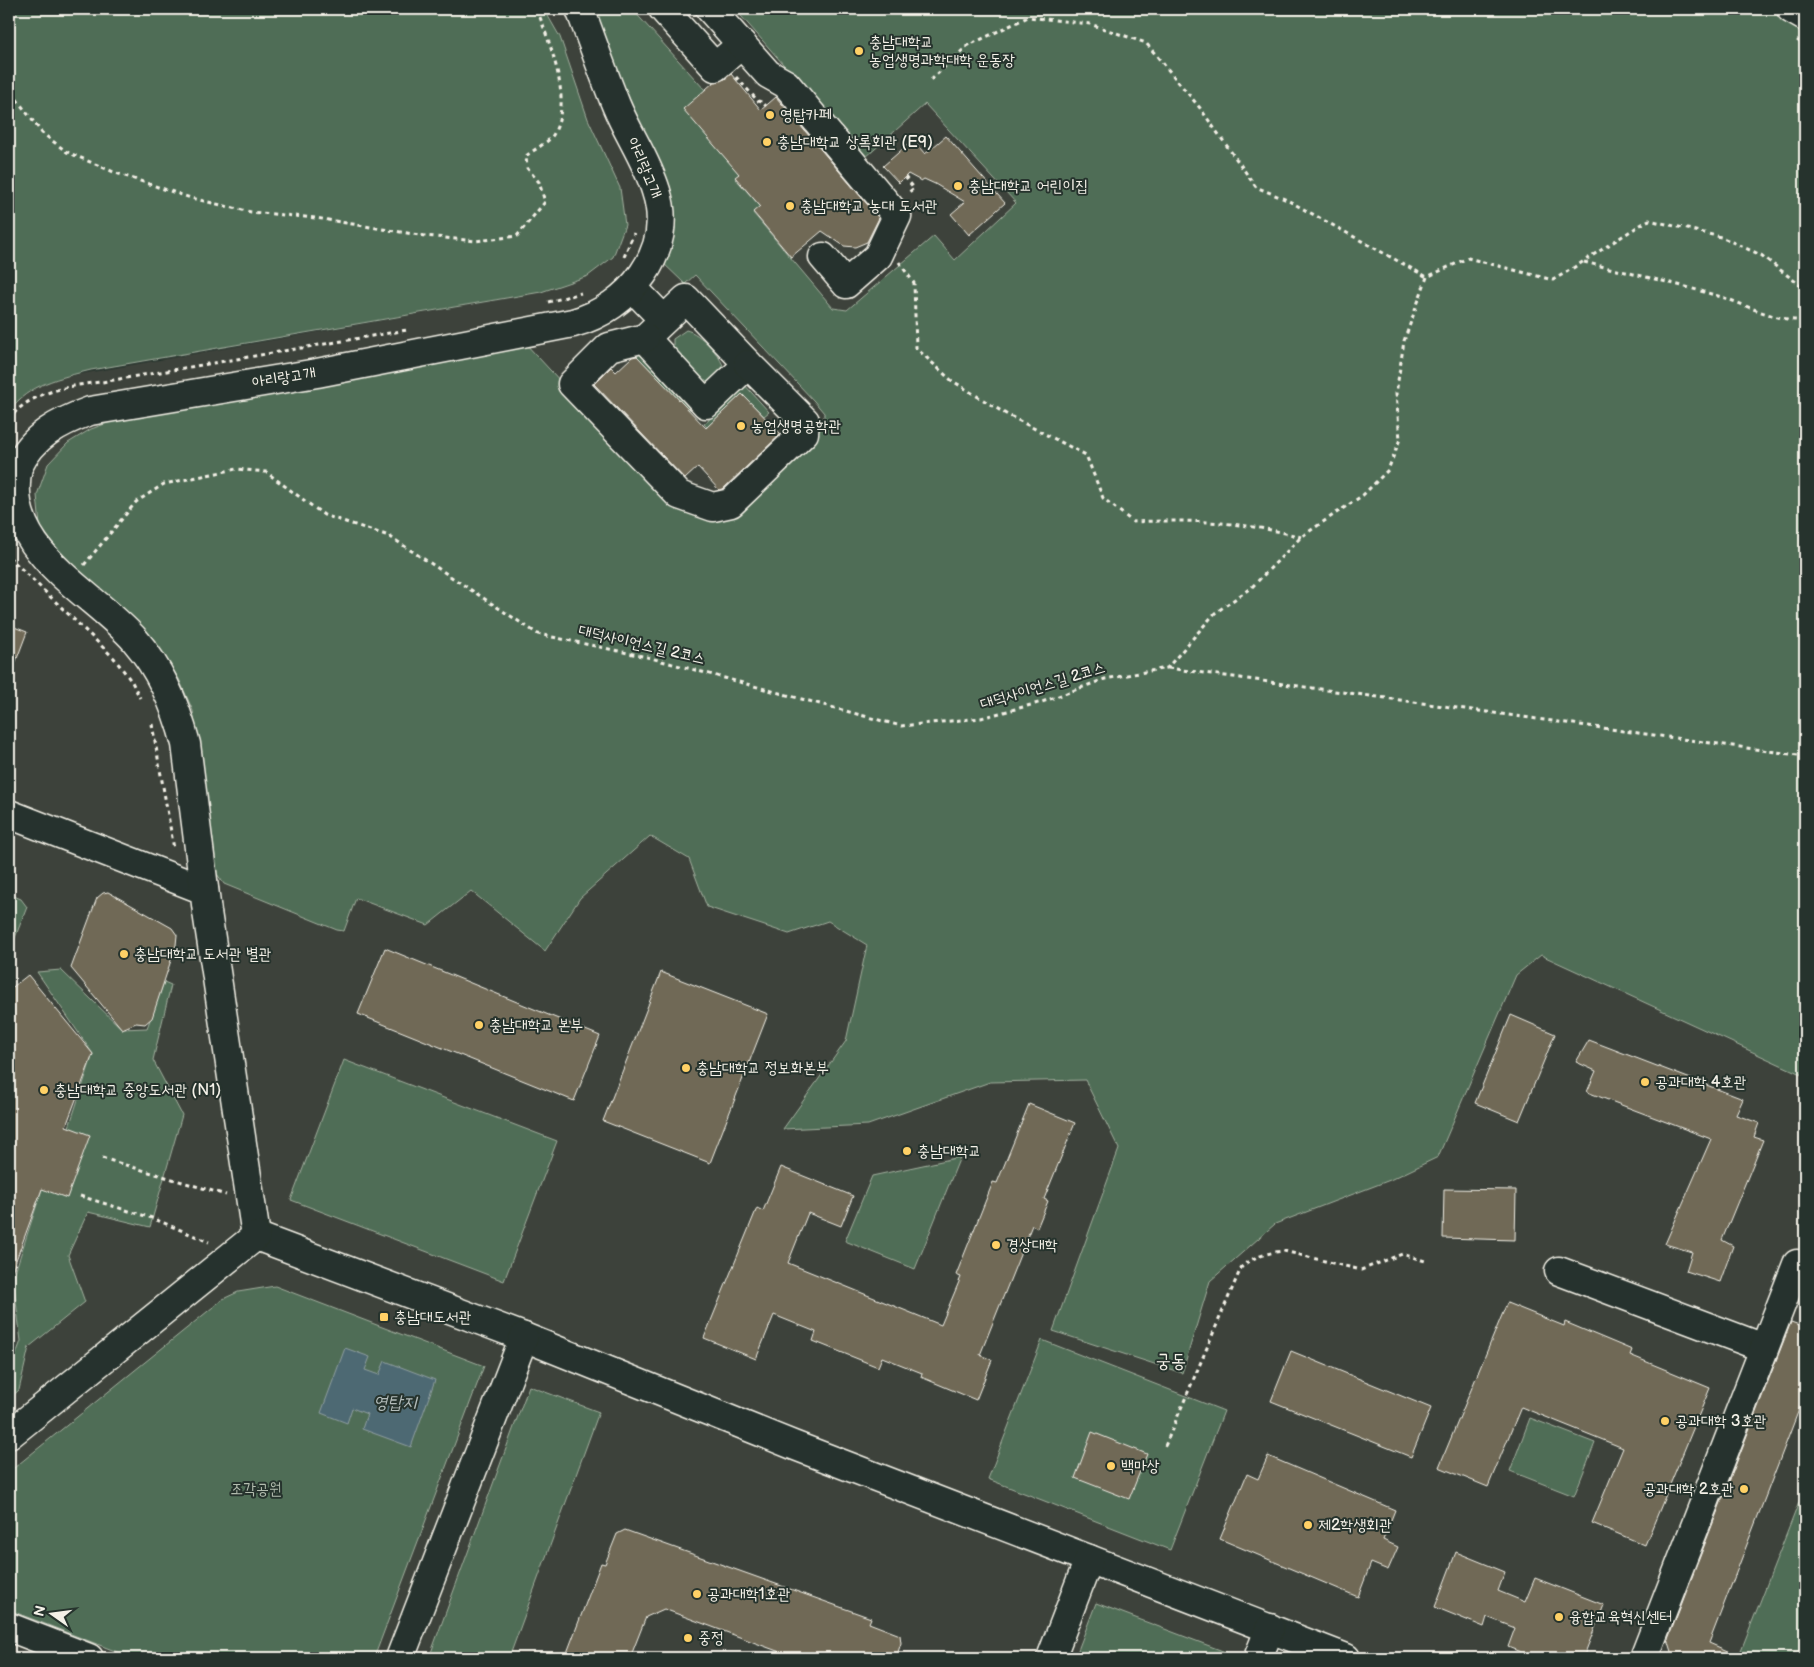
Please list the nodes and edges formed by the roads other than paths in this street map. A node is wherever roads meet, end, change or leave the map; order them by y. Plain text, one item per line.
1 (580, 9) edge
2 (663, 9) edge
3 (710, 9) edge
4 (1791, 9) edge
5 (1805, 17) edge
6 (742, 44) junction
7 (823, 257) dead end
8 (633, 288) junction
9 (654, 329) junction
10 (748, 364) junction
11 (9, 814) edge
12 (204, 890) junction
13 (256, 1236) junction
14 (1805, 1267) edge
15 (1558, 1271) dead end
16 (524, 1337) junction
17 (1764, 1348) junction
18 (9, 1435) edge
19 (1089, 1559) junction
20 (9, 1627) edge
21 (1270, 1628) junction
22 (89, 1658) edge
23 (400, 1658) edge
24 (1051, 1658) edge
25 (1258, 1658) edge
26 (1346, 1658) edge
27 (1644, 1658) edge

1 - 8 street, 아리랑고개
2 - 6 street
3 - 6 street
4 - 5 street
6 - 7 street
8 - 9 street
8 - 12 street, 아리랑고개
9 - 10 street
9 - 10 street
9 - 10 street
11 - 12 street
12 - 13 street, 아리랑고개
13 - 16 street
13 - 18 street
14 - 17 street
15 - 17 street
16 - 19 street
16 - 23 street
17 - 27 street
19 - 21 street
19 - 24 street
20 - 22 street
21 - 25 street
21 - 26 street

